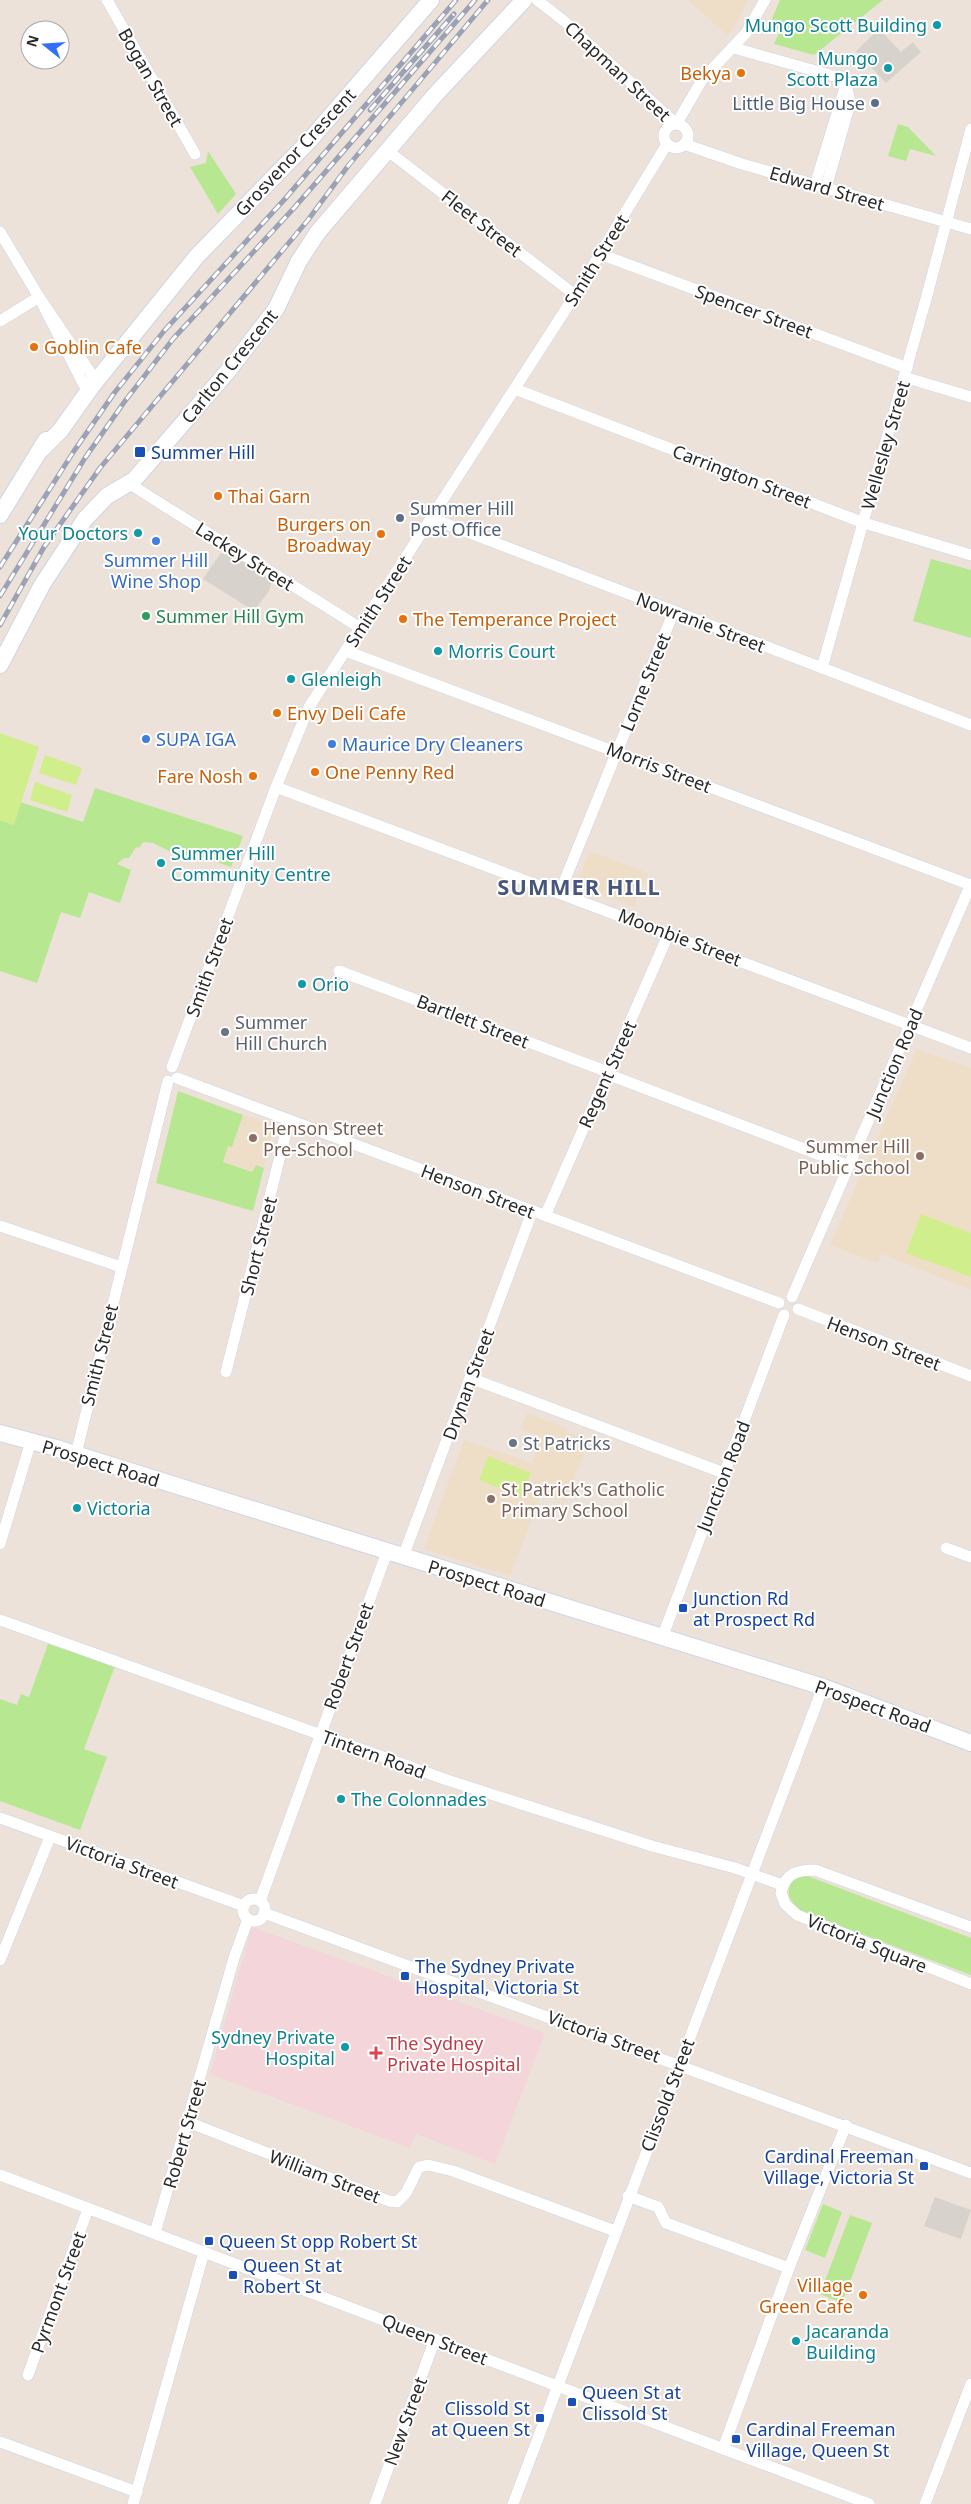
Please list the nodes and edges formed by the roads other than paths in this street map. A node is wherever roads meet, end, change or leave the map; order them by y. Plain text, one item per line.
1 (106, 0) edge
2 (431, 0) edge
3 (524, 0) edge
4 (537, 0) edge
5 (765, 0) edge
6 (734, 48) junction
7 (676, 123) junction
8 (971, 129) edge
9 (667, 144) junction
10 (684, 144) junction
11 (388, 151) junction
12 (195, 154) dead end
13 (820, 186) junction
14 (946, 222) junction
15 (971, 229) edge
16 (0, 232) edge
17 (600, 254) junction
18 (575, 295) junction
19 (38, 297) junction
20 (0, 321) edge
21 (906, 373) junction
22 (89, 382) junction
23 (515, 389) junction
24 (971, 397) edge
25 (130, 484) junction
26 (0, 515) edge
27 (431, 518) junction
28 (864, 523) junction
29 (971, 555) edge
30 (674, 612) junction
31 (360, 628) junction
32 (346, 650) junction
33 (0, 665) edge
34 (822, 668) junction
35 (971, 725) edge
36 (616, 751) junction
37 (276, 787) junction
38 (971, 885) edge
39 (560, 892) junction
40 (669, 933) junction
41 (339, 971) dead end
42 (910, 1025) junction
43 (971, 1048) edge
44 (608, 1073) junction
45 (172, 1075) junction
46 (289, 1120) junction
47 (849, 1166) junction
48 (532, 1212) junction
49 (545, 1216) junction
50 (0, 1226) edge
51 (121, 1267) junction
52 (792, 1297) junction
53 (779, 1303) junction
54 (798, 1309) junction
55 (784, 1315) junction
56 (226, 1372) dead end
57 (971, 1376) edge
58 (470, 1378) junction
59 (0, 1433) edge
60 (31, 1441) junction
61 (76, 1454) junction
62 (724, 1473) junction
63 (0, 1544) edge
64 (946, 1548) dead end
65 (387, 1552) junction
66 (403, 1557) junction
67 (971, 1557) edge
68 (0, 1620) edge
69 (662, 1638) junction
70 (823, 1687) junction
71 (319, 1734) junction
72 (971, 1743) edge
73 (0, 1818) edge
74 (50, 1837) junction
75 (752, 1874) junction
76 (782, 1885) junction
77 (260, 1901) junction
78 (244, 1906) junction
79 (264, 1912) junction
80 (248, 1919) junction
81 (971, 1927) edge
82 (0, 1960) edge
83 (971, 1984) edge
84 (679, 2064) junction
85 (188, 2122) junction
86 (846, 2125) junction
87 (971, 2173) edge
88 (0, 2175) edge
89 (628, 2196) junction
90 (88, 2209) junction
91 (615, 2231) junction
92 (155, 2233) junction
93 (204, 2252) junction
94 (789, 2268) junction
95 (434, 2339) junction
96 (28, 2375) dead end
97 (971, 2384) edge
98 (557, 2386) junction
99 (0, 2442) edge
100 (723, 2449) junction
101 (137, 2492) junction
102 (133, 2504) edge
103 (375, 2504) edge
104 (514, 2504) edge
105 (869, 2504) edge
106 (925, 2504) edge

1 - 12 street, Bogan Street
2 - 22 street, Grosvenor Crescent
3 - 11 street, Carlton Crescent
4 - 7 street, Chapman Street
5 - 6 street
6 - 7 street
6 - 13 street
7 - 9 street
7 - 10 street
8 - 14 street, Wellesley Street
9 - 10 street
9 - 17 street, Smith Street
10 - 13 street, Edward Street
11 - 18 street, Fleet Street
11 - 25 street, Carlton Crescent
13 - 14 street, Edward Street
14 - 15 street, Edward Street
14 - 21 street, Wellesley Street
16 - 19 street
17 - 18 street, Smith Street
17 - 21 street, Spencer Street
18 - 23 street, Smith Street
19 - 20 street
19 - 22 street
21 - 24 street, Spencer Street
21 - 28 street, Wellesley Street
22 - 26 street, Grosvenor Crescent
23 - 27 street, Smith Street
23 - 28 street, Carrington Street
25 - 31 street, Lackey Street
25 - 33 street, Carlton Crescent
27 - 30 street, Nowranie Street
27 - 31 street, Smith Street
28 - 29 street, Carrington Street
28 - 34 street, Wellesley Street
30 - 34 street, Nowranie Street
30 - 36 street, Lorne Street
31 - 32 street, Smith Street
32 - 36 street, Morris Street
32 - 37 street, Smith Street
34 - 35 street, Nowranie Street
36 - 38 street, Morris Street
36 - 39 street, Lorne Street
37 - 39 street, Moonbie Street
37 - 45 street, Smith Street
38 - 42 street, Junction Road
39 - 40 street, Moonbie Street
40 - 42 street, Moonbie Street
40 - 44 street, Regent Street
41 - 44 street, Bartlett Street
42 - 43 street, Moonbie Street
42 - 47 street, Junction Road
44 - 47 street, Bartlett Street
44 - 49 street, Regent Street
45 - 46 street, Henson Street
45 - 51 street, Smith Street
46 - 48 street, Henson Street
46 - 56 street, Short Street
47 - 52 street, Junction Road
48 - 49 street, Henson Street
48 - 58 street, Drynan Street
49 - 53 street, Henson Street
50 - 51 street
51 - 61 street, Smith Street
52 - 53 street
52 - 54 street
53 - 55 street
54 - 55 street
54 - 57 street, Henson Street
55 - 62 street, Junction Road
58 - 62 street
58 - 66 street, Drynan Street
59 - 60 street, Prospect Road
60 - 61 street, Prospect Road
60 - 63 street
61 - 65 street, Prospect Road
62 - 69 street, Junction Road
64 - 67 street
65 - 66 street, Prospect Road
65 - 71 street, Robert Street
66 - 69 street, Prospect Road
68 - 71 street, Tintern Road
69 - 70 street, Prospect Road
70 - 72 street, Prospect Road
70 - 75 street, Clissold Street
71 - 75 street, Tintern Road
71 - 77 street, Robert Street
73 - 74 street, Victoria Street
74 - 78 street, Victoria Street
74 - 82 street
75 - 76 street
75 - 84 street, Clissold Street
76 - 81 street
76 - 83 street, Victoria Square
77 - 78 street
77 - 79 street
78 - 80 street
79 - 80 street
79 - 84 street, Victoria Street
80 - 85 street, Robert Street
84 - 86 street, Victoria Street
84 - 89 street, Clissold Street
85 - 91 street, William Street
85 - 92 street, Robert Street
86 - 87 street, Victoria Street
86 - 94 street
88 - 90 street, Queen Street
89 - 91 street, Clissold Street
89 - 94 street
90 - 92 street, Queen Street
90 - 96 street, Pyrmont Street
91 - 98 street, Clissold Street
92 - 93 street, Queen Street
93 - 95 street, Queen Street
93 - 101 street
94 - 100 street
95 - 98 street, Queen Street
95 - 103 street, New Street
97 - 106 street
98 - 100 street, Queen Street
98 - 104 street, Clissold Street
99 - 101 street
100 - 105 street, Queen Street
101 - 102 street

